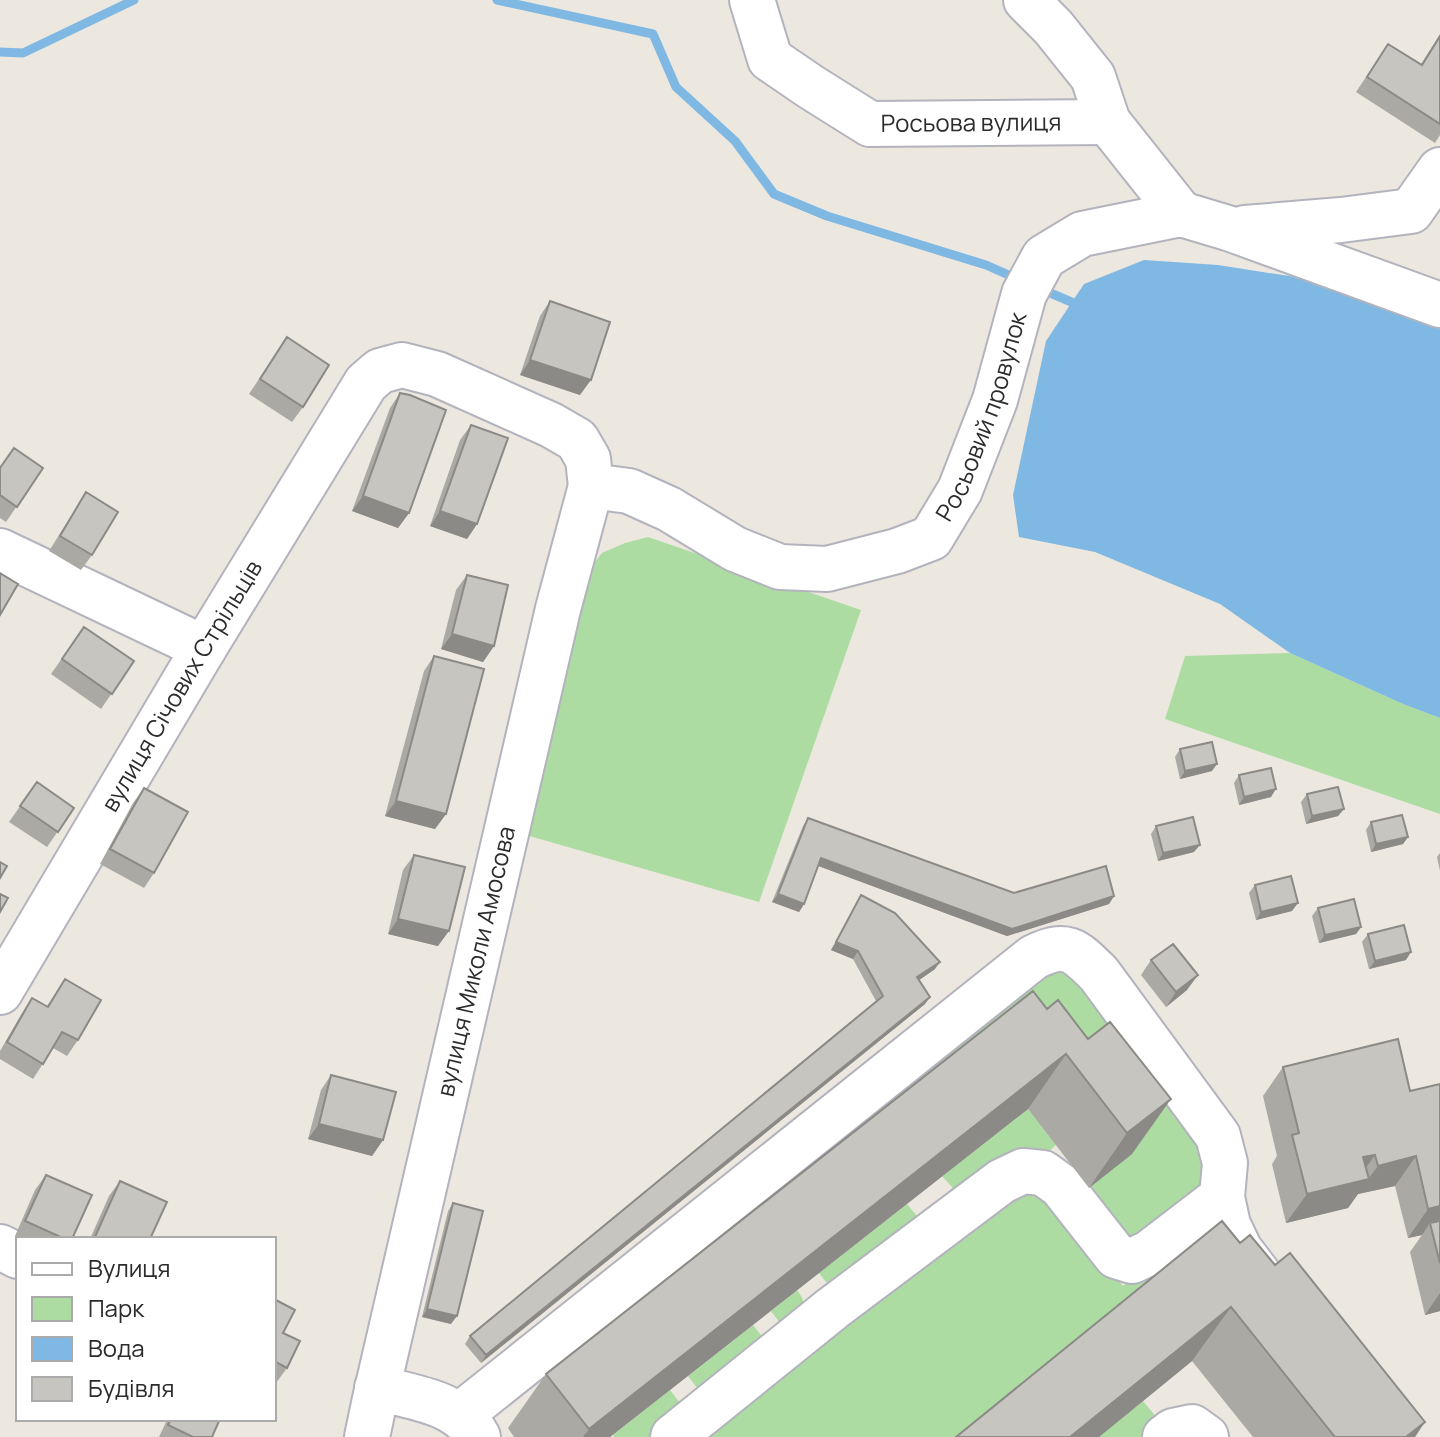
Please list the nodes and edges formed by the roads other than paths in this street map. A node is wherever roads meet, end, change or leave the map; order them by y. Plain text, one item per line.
1 (752, 0) edge
2 (1026, 0) edge
3 (1108, 122) junction
4 (1440, 170) edge
5 (1181, 214) junction
6 (1231, 229) junction
7 (1440, 305) edge
8 (591, 486) junction
9 (0, 551) edge
10 (204, 648) junction
11 (0, 992) edge
12 (737, 1193) junction
13 (1222, 1197) junction
14 (765, 1227) edge
15 (1286, 1311) edge
16 (377, 1388) junction
17 (469, 1426) edge
18 (367, 1437) edge
19 (673, 1437) edge
20 (1165, 1437) edge
21 (1206, 1437) edge

1 - 3 street, Росьова вулиця
2 - 3 street
3 - 5 street
4 - 6 street
5 - 6 street
5 - 8 street, Росьовий провулок
6 - 7 street
8 - 10 street, вулиця Січових Стрільців
8 - 16 street, вулиця Миколи Амосова
9 - 10 street
10 - 11 street, вулиця Січових Стрільців
12 - 13 street
12 - 14 street
12 - 17 street
13 - 15 street
13 - 19 street
16 - 17 street
16 - 18 street, вулиця Миколи Амосова
20 - 21 street

